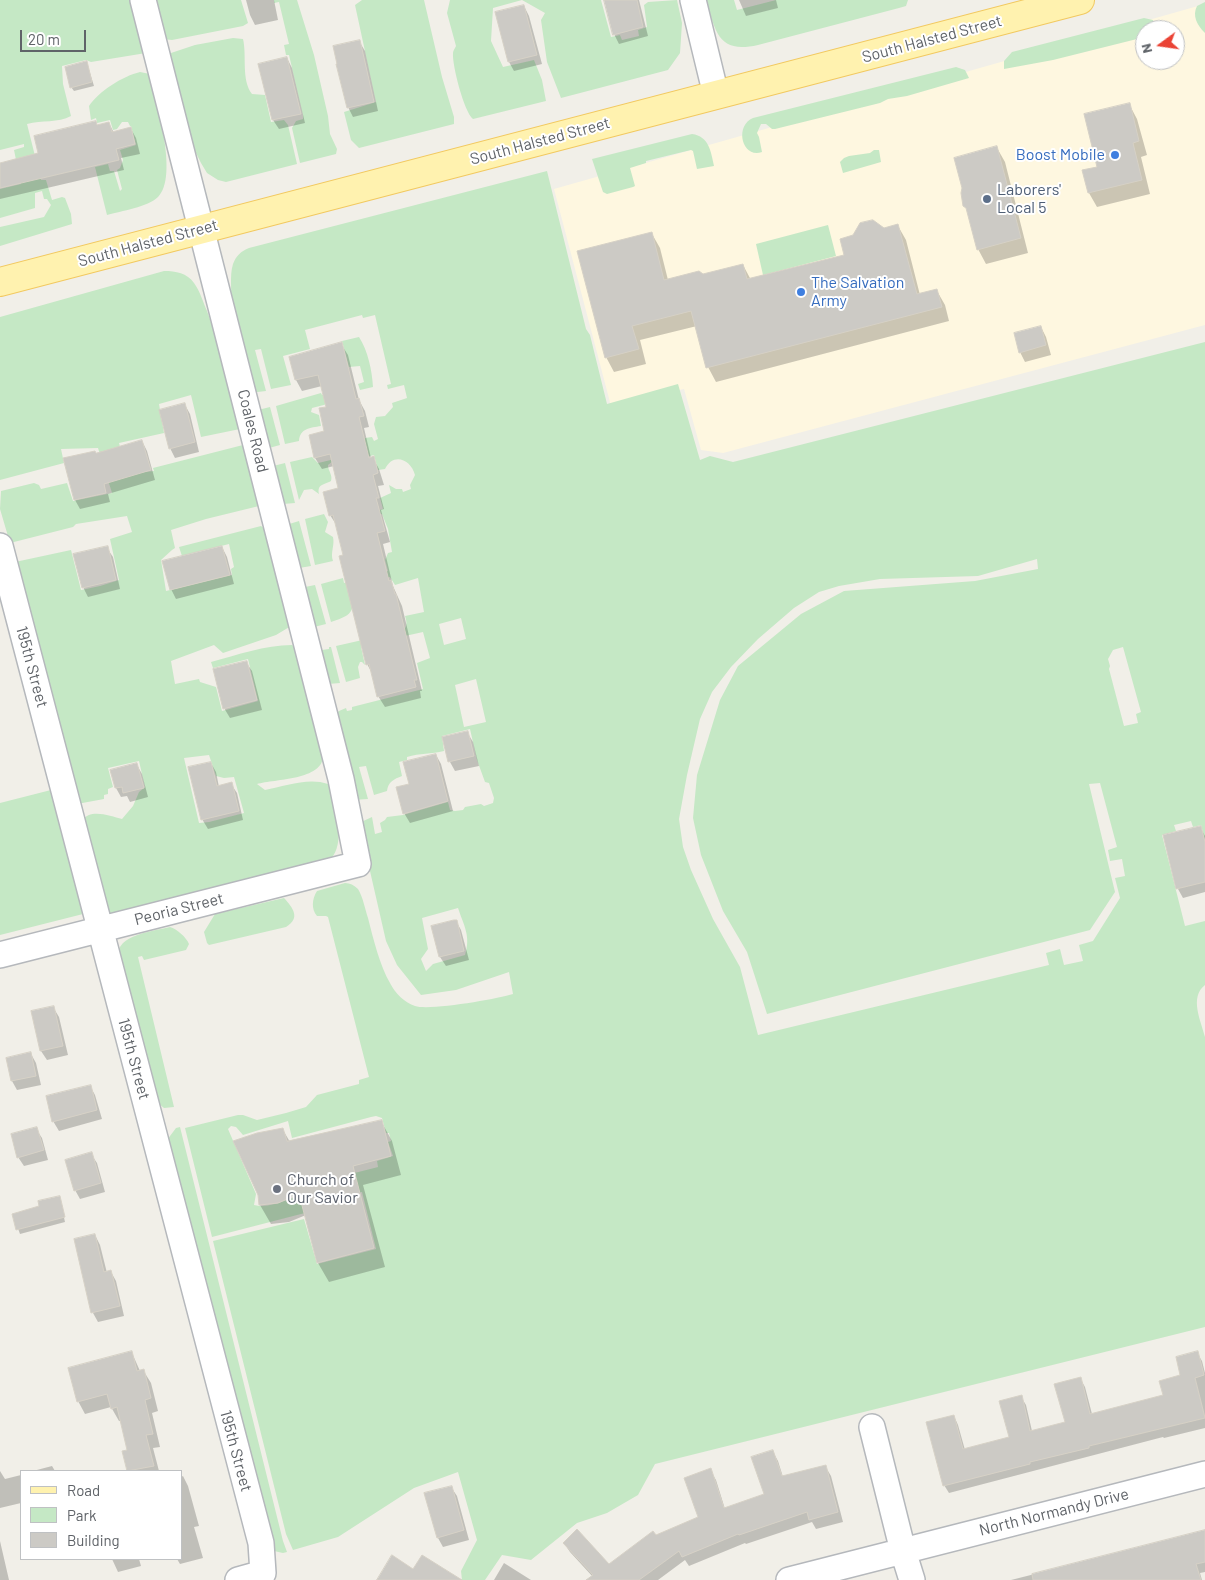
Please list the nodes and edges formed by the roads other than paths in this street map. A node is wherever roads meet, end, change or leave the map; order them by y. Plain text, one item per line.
1 (143, 0) edge
2 (693, 0) edge
3 (1080, 0) edge
4 (716, 95) junction
5 (202, 229) junction
6 (0, 282) edge
7 (0, 546) edge
8 (358, 864) joint
9 (100, 929) junction
10 (0, 955) edge
11 (872, 1428) dead end
12 (1205, 1474) edge
13 (903, 1551) junction
14 (269, 1577) edge
15 (238, 1580) edge
16 (789, 1580) edge
17 (912, 1580) edge

1 - 5 street, Coales Road
2 - 4 street
3 - 4 main road, South Halsted Street
4 - 5 main road, South Halsted Street
5 - 6 main road, South Halsted Street
5 - 8 street, Coales Road
7 - 9 street, 195th Street
8 - 9 street, Peoria Street
9 - 10 street, Peoria Street
9 - 14 street, 195th Street
11 - 13 street
12 - 13 street, North Normandy Drive
13 - 16 street, North Normandy Drive
13 - 17 street
14 - 15 street

